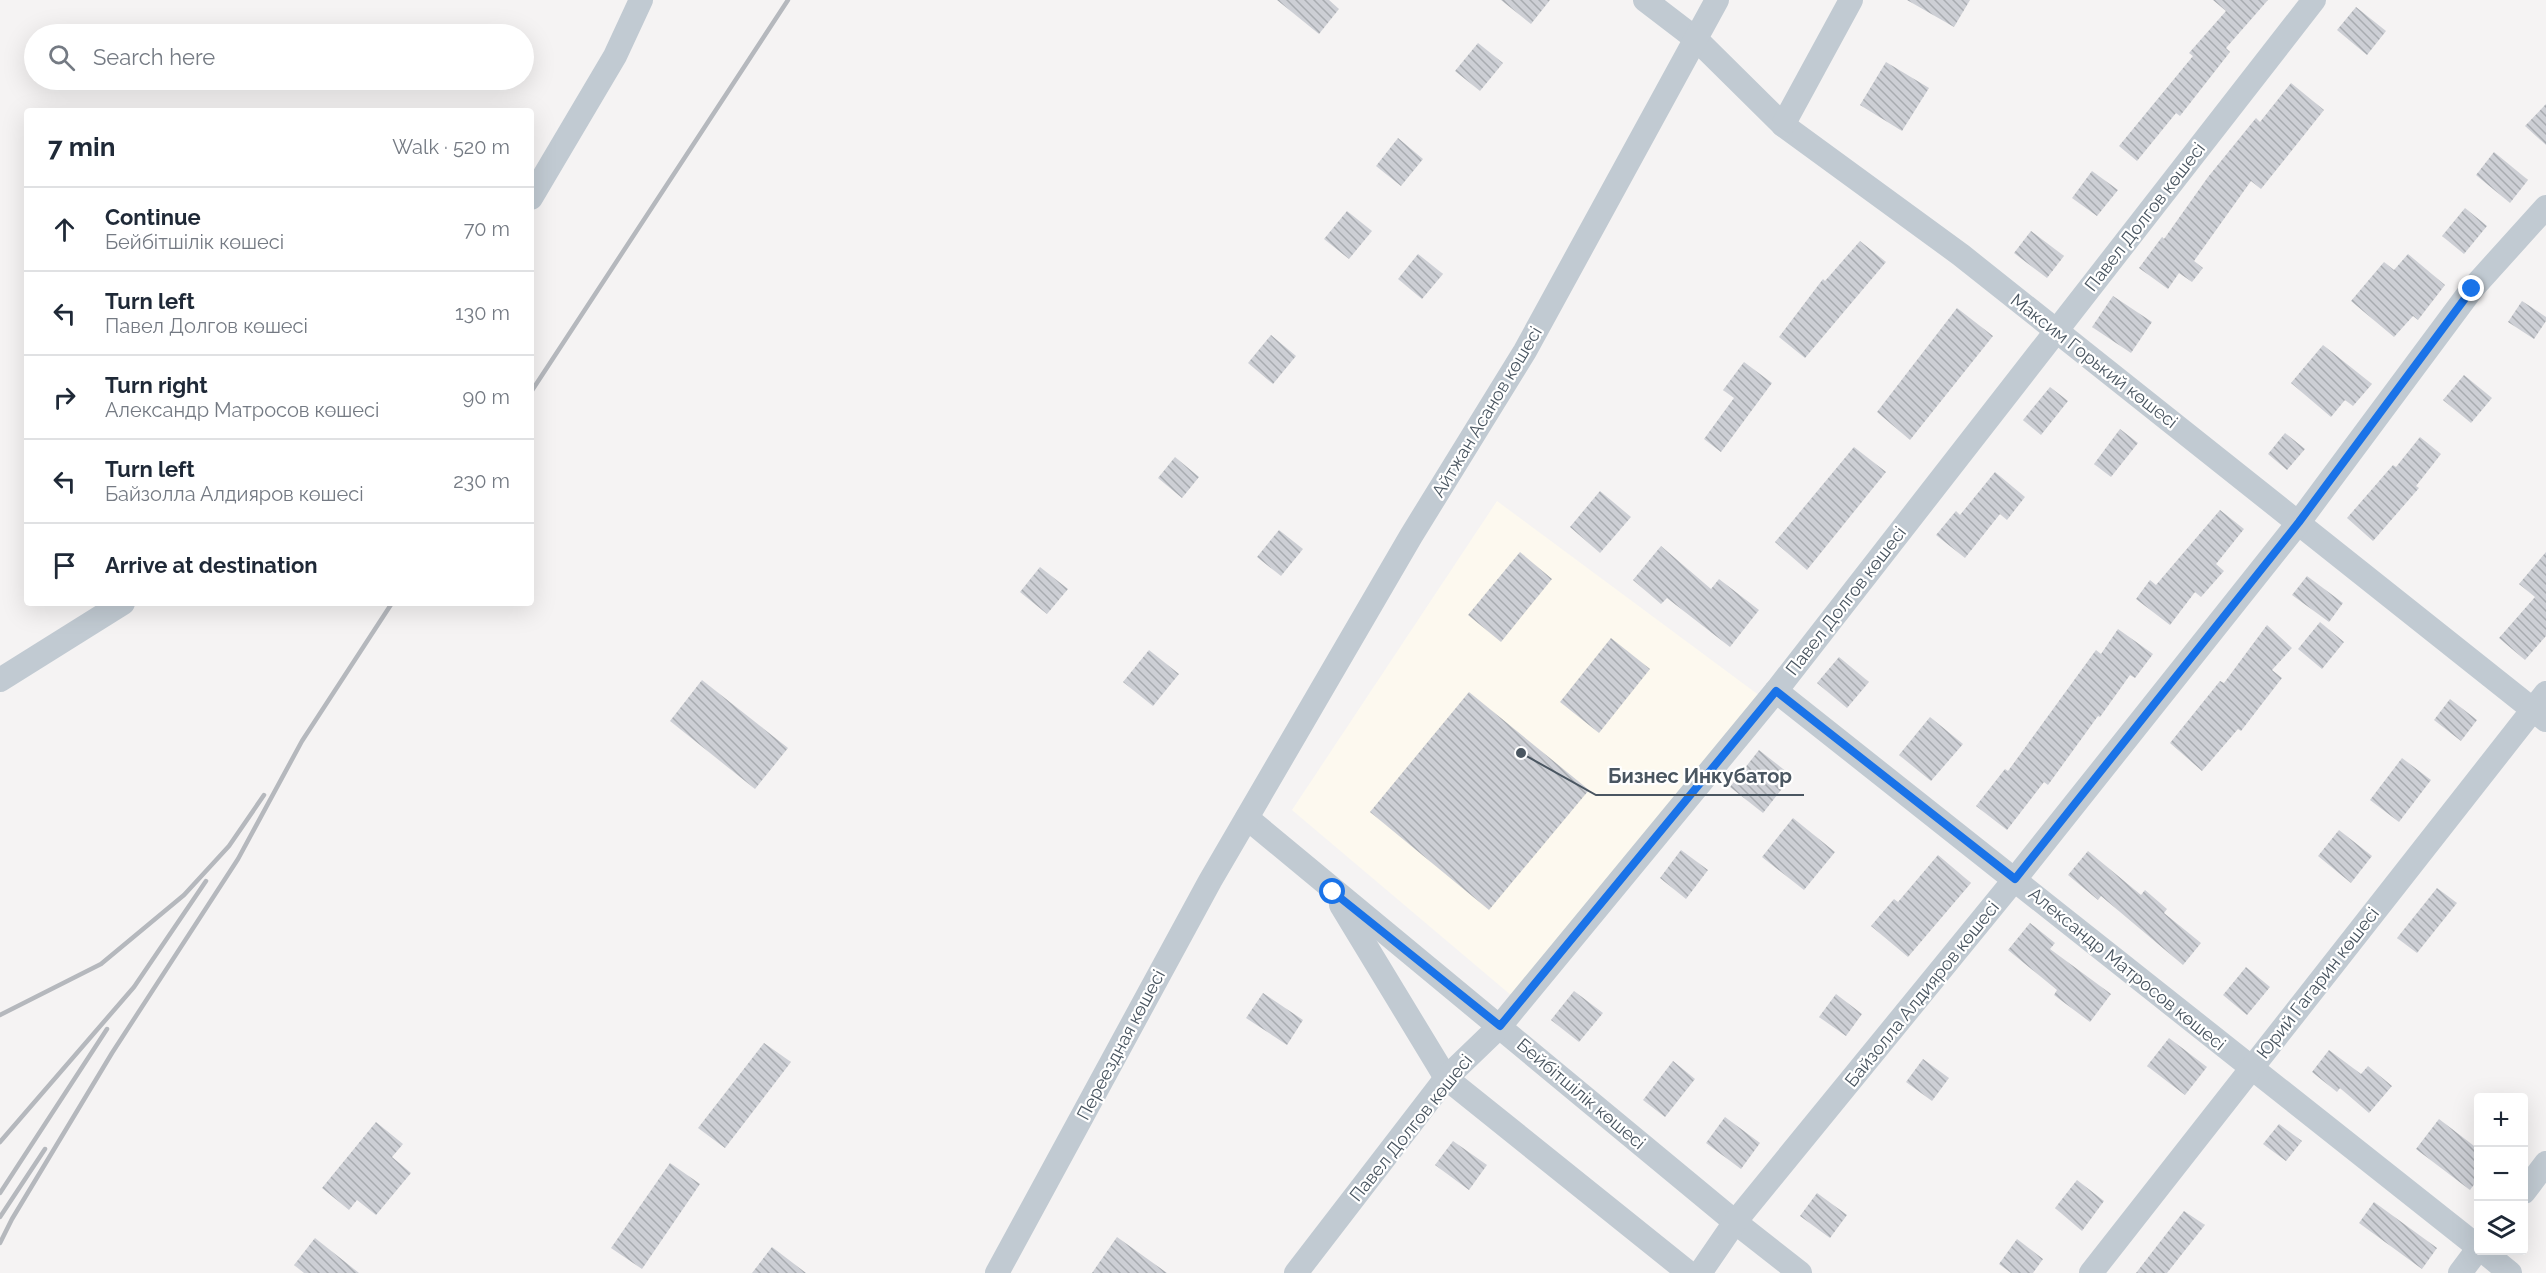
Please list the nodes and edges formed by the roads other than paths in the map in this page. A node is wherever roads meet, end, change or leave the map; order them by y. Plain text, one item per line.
1 (641, 0) edge
2 (1645, 0) edge
3 (1717, 0) edge
4 (1851, 0) edge
5 (2314, 0) edge
6 (1696, 39) junction
7 (1783, 125) junction
8 (534, 193) edge
9 (2546, 207) edge
10 (2057, 331) junction
11 (2299, 522) junction
12 (118, 606) edge
13 (0, 680) edge
14 (1776, 691) junction
15 (2542, 707) edge
16 (1247, 818) junction
17 (2015, 879) junction
18 (1333, 892) junction
19 (1500, 1026) junction
20 (2252, 1068) junction
21 (1446, 1078) junction
22 (2546, 1163) edge
23 (2528, 1186) edge
24 (1734, 1222) junction
25 (2474, 1244) edge
26 (2475, 1255) edge
27 (2488, 1255) edge
28 (998, 1273) edge
29 (1296, 1273) edge
30 (1689, 1273) edge
31 (1700, 1273) edge
32 (1800, 1273) edge
33 (2091, 1273) edge
34 (2460, 1273) edge
35 (2510, 1273) edge

1 - 8 street
2 - 6 street, Максим Горький көшесі
3 - 6 street, Айтжан Асанов көшесі
4 - 7 street
5 - 10 street, Павел Долгов көшесі
6 - 7 street, Максим Горький көшесі
6 - 16 street, Айтжан Асанов көшесі
7 - 10 street, Максим Горький көшесі
9 - 11 street, Байзолла Алдияров көшесі
10 - 11 street, Максим Горький көшесі
10 - 14 street, Павел Долгов көшесі
11 - 15 street, Максим Горький көшесі
11 - 17 street, Байзолла Алдияров көшесі
12 - 13 street
14 - 17 street, Александр Матросов көшесі
14 - 19 street, Павел Долгов көшесі
15 - 20 street, Юрий Гагарин көшесі
16 - 18 street, Бейбітшілік көшесі
16 - 28 street, Переездная көшесі
17 - 20 street, Александр Матросов көшесі
17 - 24 street, Байзолла Алдияров көшесі
18 - 19 street, Бейбітшілік көшесі
18 - 21 street, Бейбітшілік көшесі
19 - 21 street, Павел Долгов көшесі
19 - 24 street, Бейбітшілік көшесі
20 - 25 street, Александр Матросов көшесі
20 - 33 street, Юрий Гагарин көшесі
21 - 29 street, Павел Долгов көшесі
21 - 30 street, Бейбітшілік көшесі
22 - 23 street
24 - 31 street, Байзолла Алдияров көшесі
24 - 32 street, Бейбітшілік көшесі
26 - 34 street
27 - 35 street, Александр Матросов көшесі

